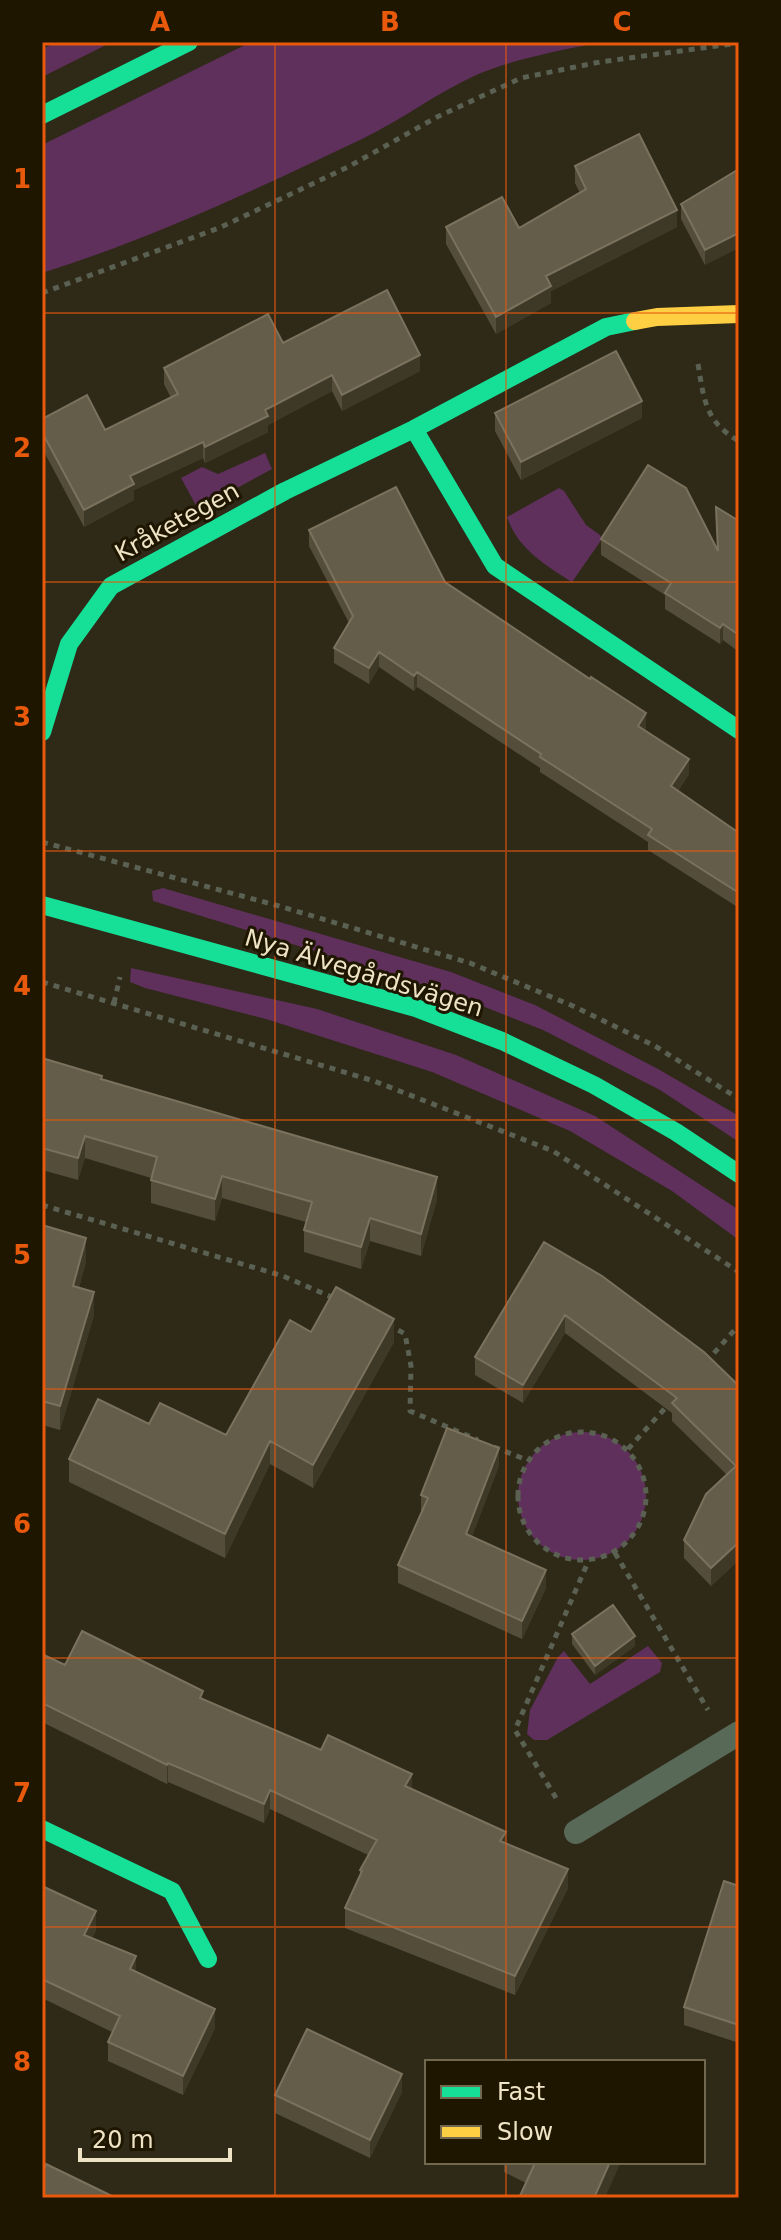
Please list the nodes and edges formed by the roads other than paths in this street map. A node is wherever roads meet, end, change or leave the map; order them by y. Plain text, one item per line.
1 (189, 42) edge
2 (42, 115) edge
3 (739, 314) edge
4 (414, 429) junction
5 (739, 730) edge
6 (42, 732) edge
7 (42, 905) edge
8 (739, 1174) edge
9 (733, 1737) edge
10 (42, 1829) edge
11 (576, 1832) road end
12 (208, 1959) dead end

1 - 2 street
3 - 4 street, Kråketegen
4 - 5 street
4 - 6 street, Kråketegen
7 - 8 street, Nya Älvegårdsvägen
9 - 11 lane
10 - 12 street

